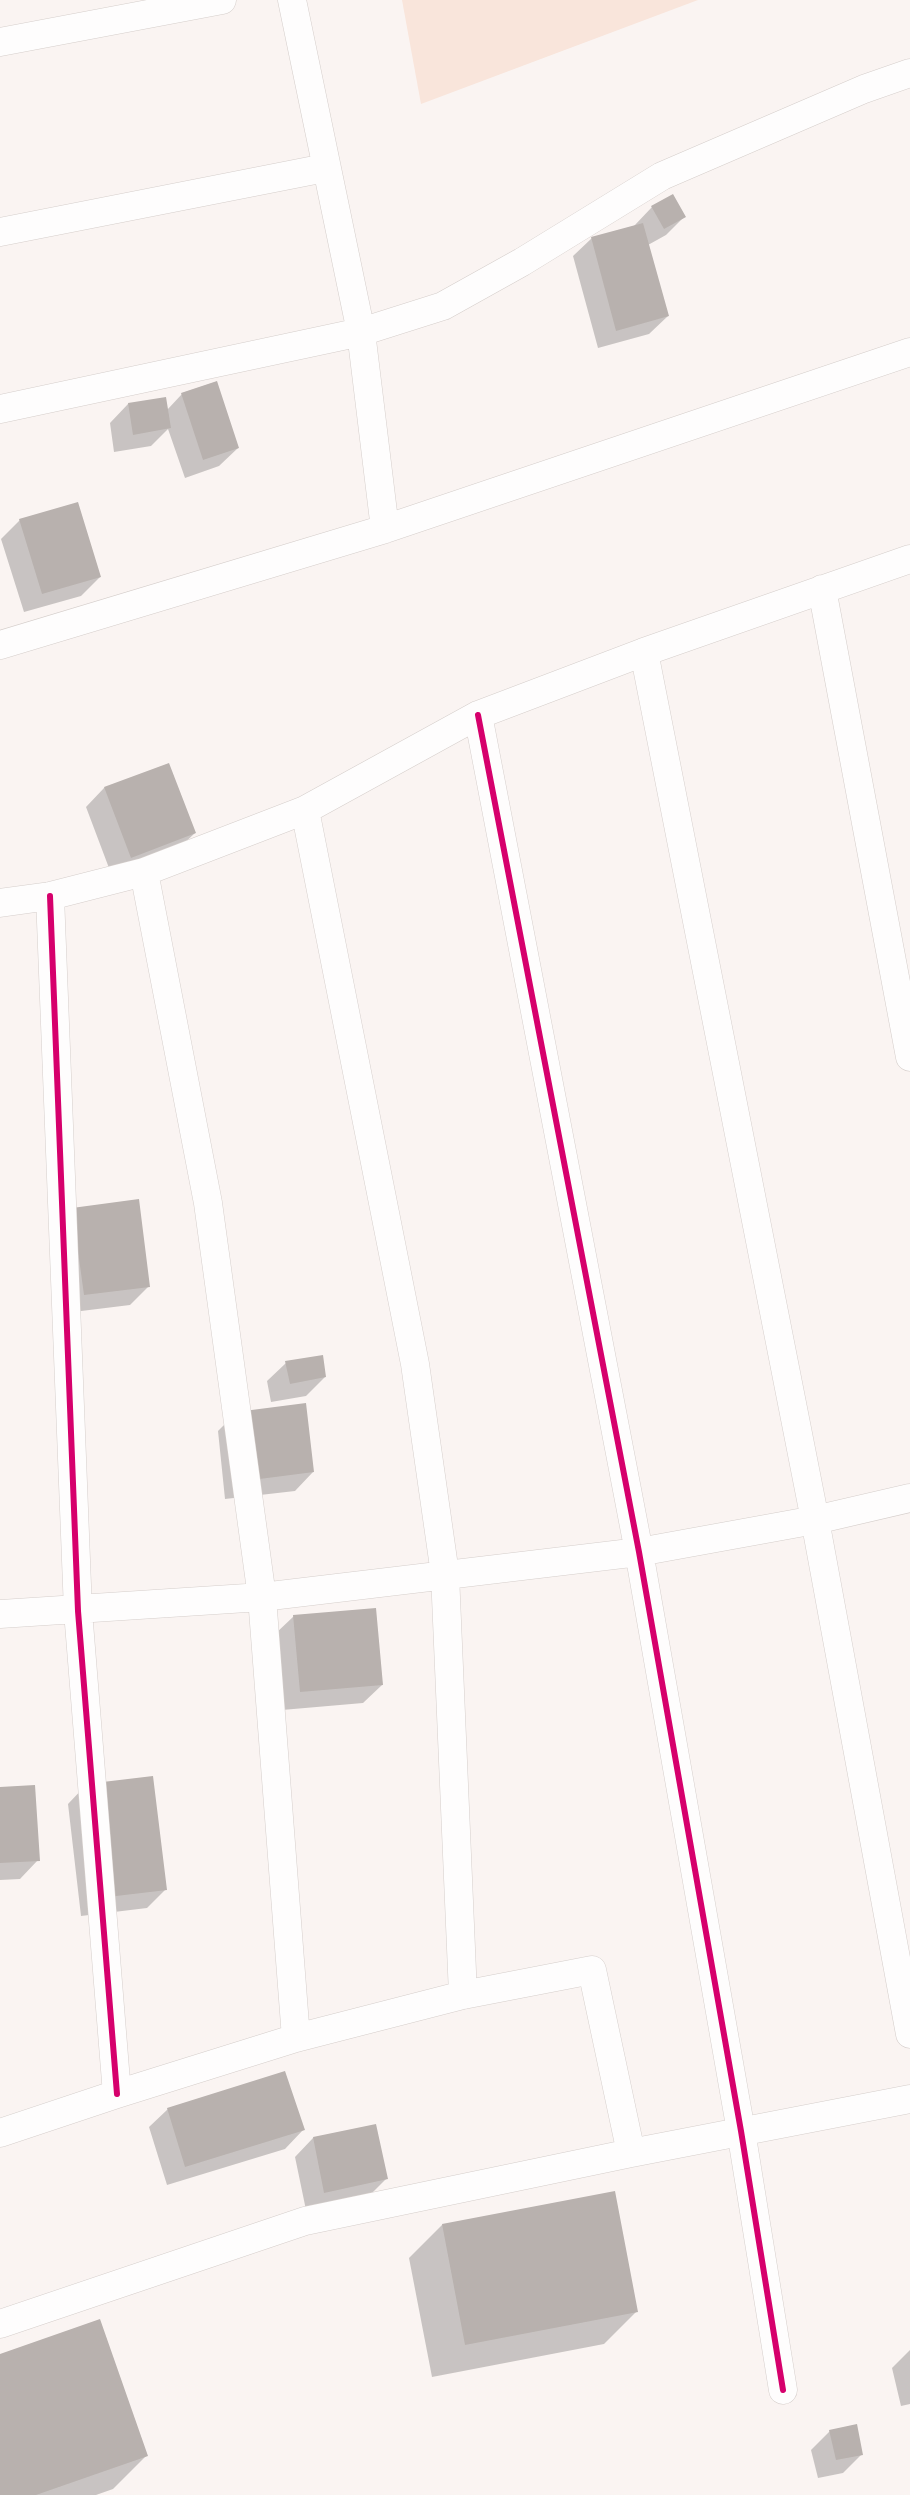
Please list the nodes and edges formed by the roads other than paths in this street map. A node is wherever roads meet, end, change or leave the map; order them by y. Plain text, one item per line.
1 (222, 0) edge
2 (292, 0) edge
3 (0, 42) edge
4 (910, 74) edge
5 (325, 168) junction
6 (0, 232) edge
7 (361, 332) junction
8 (910, 352) edge
9 (0, 409) edge
10 (385, 529) junction
11 (910, 559) edge
12 (822, 589) junction
13 (0, 645) edge
14 (644, 652) junction
15 (478, 715) junction
16 (305, 810) junction
17 (144, 872) junction
18 (50, 896) junction
19 (0, 903) edge
20 (910, 1057) edge
21 (910, 1498) edge
22 (815, 1520) junction
23 (639, 1552) junction
24 (445, 1574) junction
25 (262, 1598) junction
26 (78, 1611) junction
27 (0, 1614) edge
28 (463, 1995) junction
29 (910, 2034) edge
30 (296, 2038) junction
31 (117, 2094) junction
32 (910, 2099) edge
33 (741, 2131) junction
34 (0, 2133) edge
35 (631, 2153) junction
36 (0, 2324) edge
37 (783, 2390) dead end

1 - 3 street
2 - 5 street
4 - 7 street
5 - 6 street
5 - 7 street
7 - 9 street
7 - 10 street
8 - 10 street
10 - 13 street
11 - 12 street
12 - 14 street
12 - 20 street
14 - 15 street
14 - 22 street
15 - 16 street
15 - 23 street
16 - 17 street
16 - 24 street
17 - 18 street
17 - 25 street
18 - 19 street
18 - 26 street
21 - 22 street
22 - 23 street
22 - 29 street
23 - 24 street
23 - 33 street
24 - 25 street
24 - 28 street
25 - 26 street
25 - 30 street
26 - 27 street
26 - 31 street
28 - 30 street
28 - 35 street
30 - 31 street
31 - 34 street
32 - 33 street
33 - 35 street
33 - 37 street
35 - 36 street

